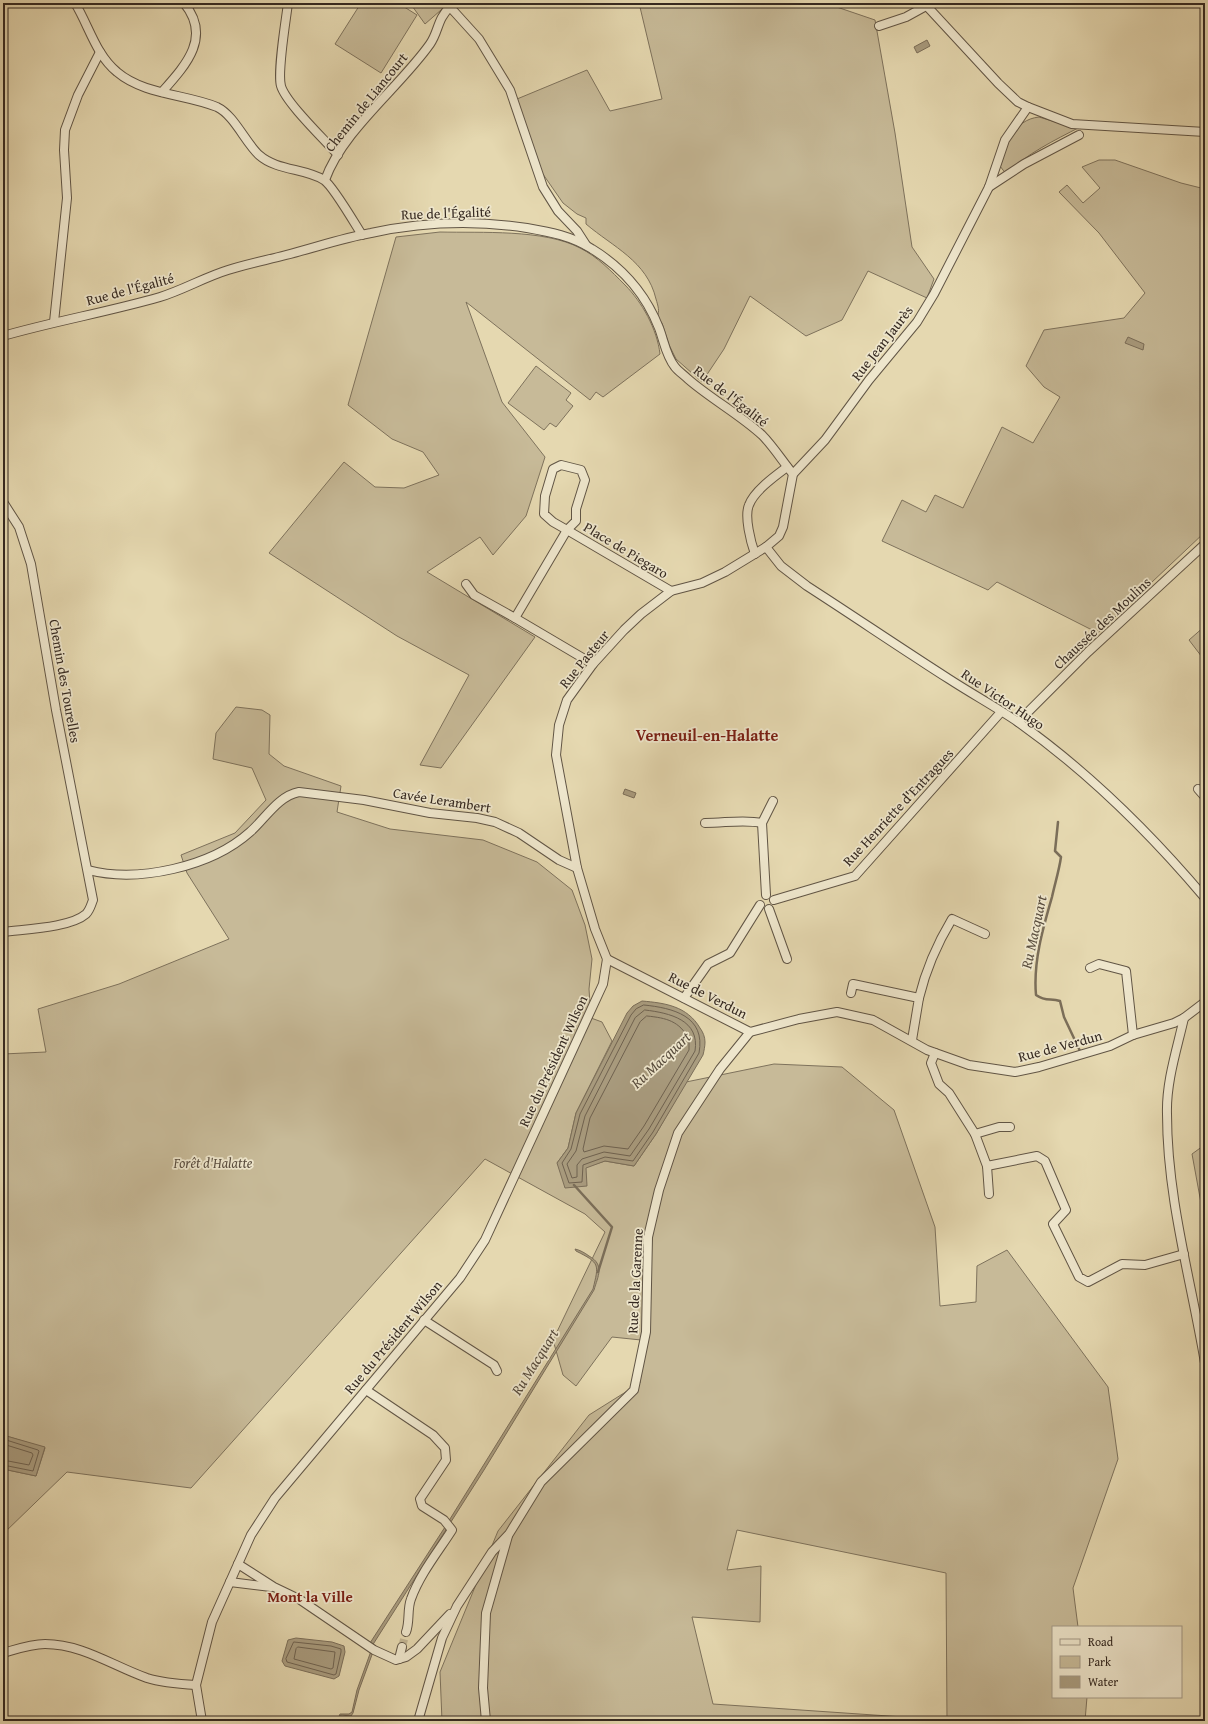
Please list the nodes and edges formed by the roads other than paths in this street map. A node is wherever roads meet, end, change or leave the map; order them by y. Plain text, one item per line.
1 (75, 3) edge
2 (184, 3) edge
3 (288, 3) edge
4 (925, 5) edge
5 (879, 26) dead end
6 (100, 52) junction
7 (162, 92) junction
8 (1028, 107) junction
9 (1205, 132) edge
10 (1079, 135) dead end
11 (338, 155) junction
12 (325, 180) junction
13 (989, 187) junction
14 (362, 235) junction
15 (587, 246) junction
16 (54, 322) junction
17 (3, 336) edge
18 (786, 466) junction
19 (793, 474) junction
20 (3, 502) edge
21 (567, 530) junction
22 (1205, 544) edge
23 (766, 547) junction
24 (754, 554) junction
25 (466, 584) dead end
26 (671, 591) junction
27 (515, 618) junction
28 (593, 664) junction
29 (1001, 712) junction
30 (1018, 722) junction
31 (1198, 789) dead end
32 (1205, 797) edge
33 (773, 801) dead end
34 (705, 823) dead end
35 (762, 823) junction
36 (577, 868) junction
37 (88, 870) junction
38 (766, 895) junction
39 (1205, 898) edge
40 (774, 900) junction
41 (760, 905) junction
42 (769, 909) junction
43 (3, 932) edge
44 (984, 934) dead end
45 (607, 959) junction
46 (787, 959) dead end
47 (1090, 968) dead end
48 (851, 992) dead end
49 (684, 998) junction
50 (920, 998) junction
51 (1205, 1002) edge
52 (1184, 1018) junction
53 (750, 1032) junction
54 (1133, 1035) junction
55 (912, 1040) junction
56 (935, 1053) junction
57 (1010, 1127) dead end
58 (975, 1134) junction
59 (987, 1166) junction
60 (989, 1194) dead end
61 (1184, 1254) junction
62 (424, 1320) junction
63 (1205, 1363) edge
64 (497, 1371) dead end
65 (366, 1390) junction
66 (509, 1534) junction
67 (238, 1564) junction
68 (230, 1582) junction
69 (274, 1587) junction
70 (458, 1606) junction
71 (406, 1632) tunnel mouth
72 (402, 1647) tunnel mouth
73 (3, 1653) edge
74 (399, 1659) junction
75 (196, 1685) junction
76 (202, 1721) edge
77 (418, 1721) edge
78 (486, 1721) edge

1 - 6 street
2 - 7 street
3 - 11 street
4 - 5 street
4 - 8 street
6 - 7 street
6 - 16 street
7 - 12 street
8 - 9 street
8 - 13 street, Rue Jean Jaurès
10 - 13 street
11 - 12 street, Chemin de Liancourt
11 - 15 street, Chemin de Liancourt
12 - 14 street
13 - 19 street, Rue Jean Jaurès
14 - 15 street, Rue de l'Égalité
14 - 16 street, Rue de l'Égalité
15 - 18 street, Rue de l'Égalité
16 - 17 street, Rue de l'Égalité
18 - 19 street, Rue de l'Égalité
18 - 24 street
19 - 23 street
20 - 37 street, Chemin des Tourelles
21 - 21 street
21 - 26 street, Place de Piegaro
21 - 27 street
22 - 30 street, Chaussée des Moulins
23 - 24 street, Rue Pasteur
23 - 29 street, Rue Victor Hugo
24 - 26 street, Rue Pasteur
25 - 27 street
26 - 28 street, Rue Pasteur
27 - 28 street
28 - 36 street, Rue Pasteur
29 - 30 street, Rue Victor Hugo
29 - 40 street, Rue Henriette d'Entragues
30 - 39 street, Rue Victor Hugo
31 - 32 street
33 - 35 street
34 - 35 street
35 - 38 street
36 - 37 street, Cavée Lerambert
36 - 45 street, Rue Pasteur
37 - 43 street, Chemin des Tourelles
38 - 40 street
38 - 41 street
40 - 42 street
41 - 42 street
41 - 49 street
42 - 46 street
44 - 50 street
45 - 49 street, Rue de Verdun
45 - 62 street, Rue du Président Wilson
47 - 54 street
48 - 50 street
49 - 53 street, Rue de Verdun
50 - 55 street
51 - 52 street, Rue de Verdun
52 - 54 street, Rue de Verdun
52 - 61 street
53 - 55 street, Rue de Verdun
53 - 66 street, Rue de la Garenne
54 - 56 street, Rue de Verdun
55 - 56 street, Rue de Verdun
56 - 58 street
57 - 58 street
58 - 59 street
59 - 60 street
59 - 61 street
61 - 63 street
62 - 64 street
62 - 65 street, Rue du Président Wilson
65 - 67 street, Rue du Président Wilson
65 - 71 street
66 - 70 street
66 - 78 street
67 - 68 street, Rue du Président Wilson
67 - 69 street
68 - 69 street
68 - 75 street, Rue du Président Wilson
69 - 74 street
70 - 74 street
70 - 77 street
72 - 74 street
73 - 75 street
75 - 76 street, Rue du Président Wilson

